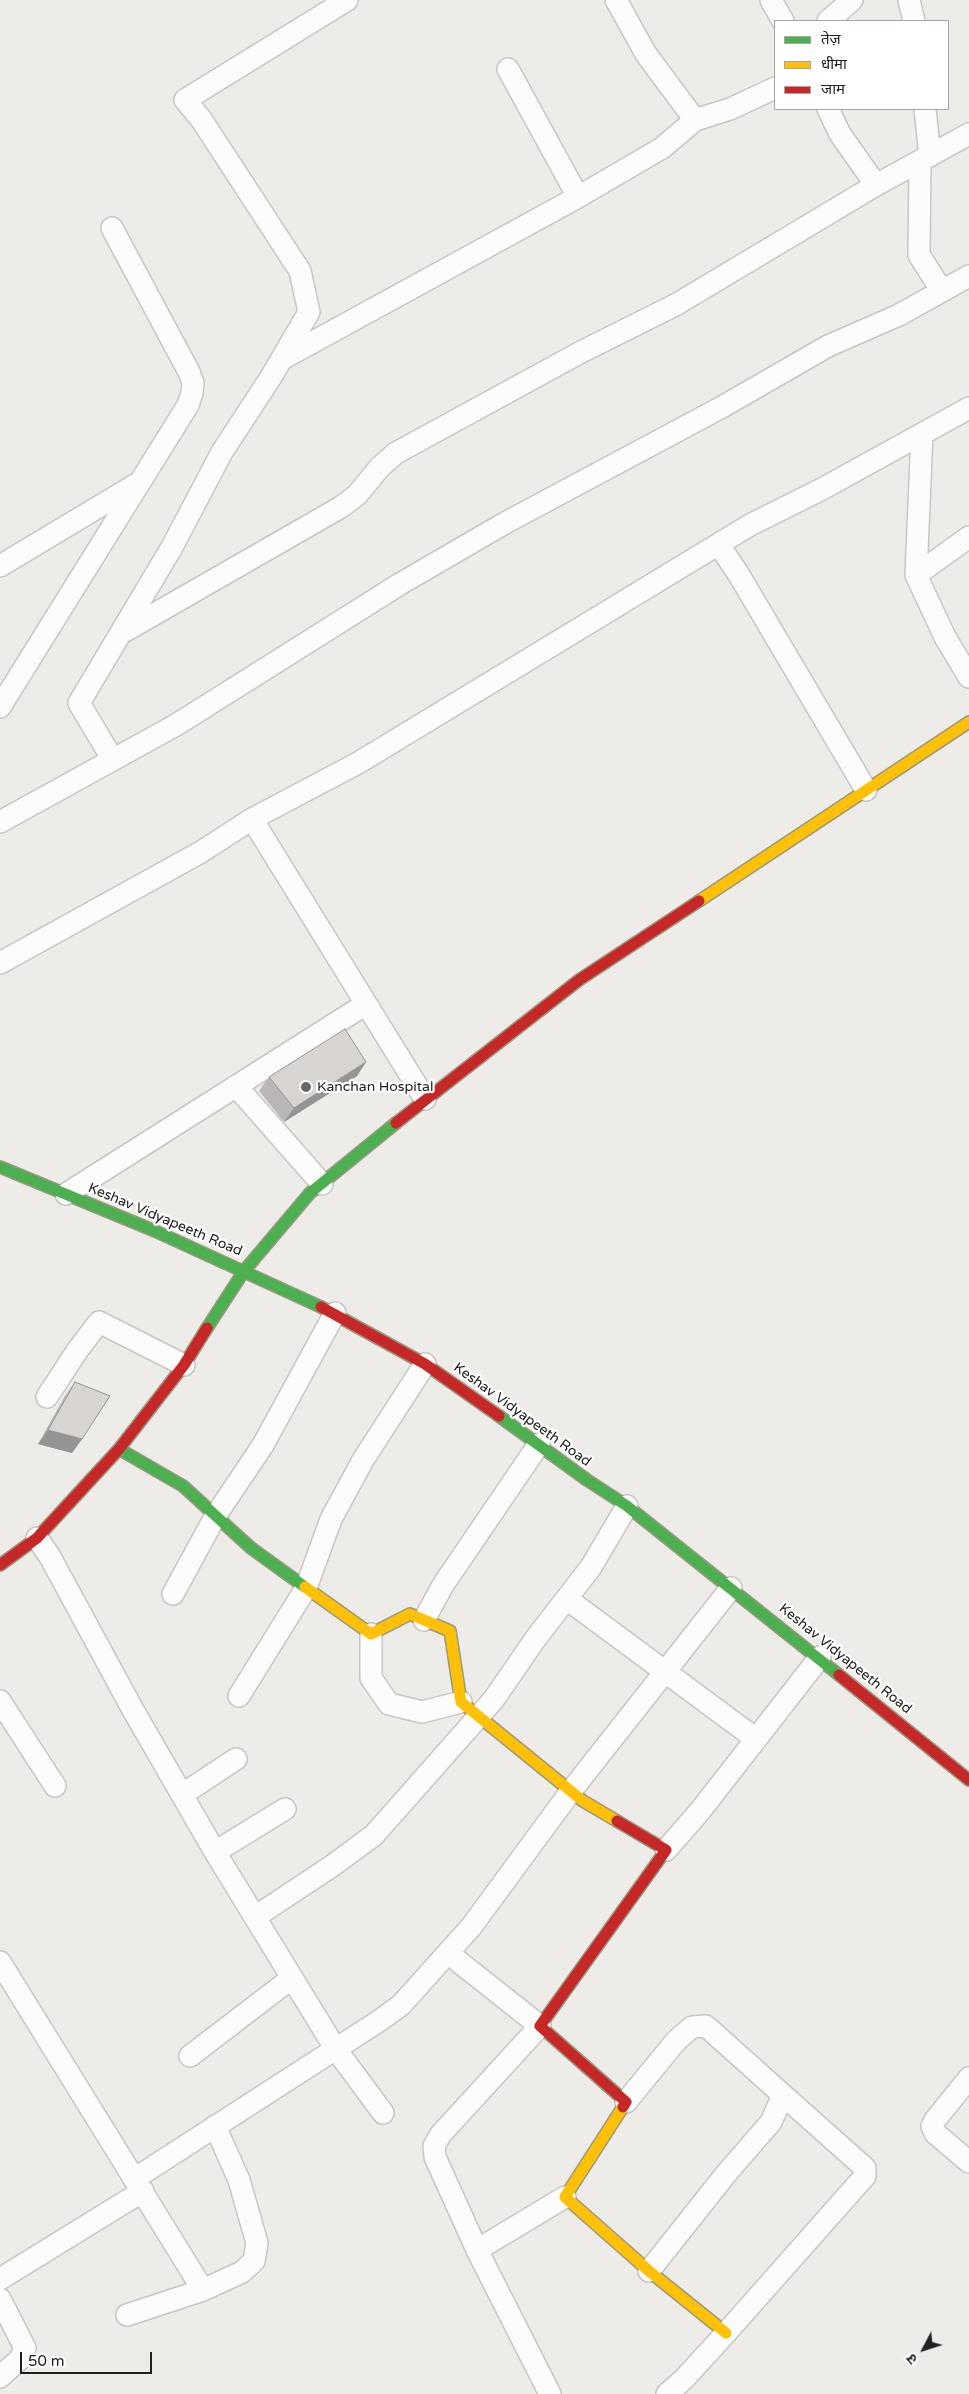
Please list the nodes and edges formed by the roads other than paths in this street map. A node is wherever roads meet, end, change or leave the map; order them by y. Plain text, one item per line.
1 (347, 0) edge
2 (616, 0) edge
3 (771, 0) edge
4 (852, 0) edge
5 (909, 0) edge
6 (782, 20) edge
7 (829, 20) edge
8 (914, 20) edge
9 (508, 69) dead end
10 (774, 88) edge
11 (828, 110) edge
12 (925, 110) edge
13 (695, 120) junction
14 (969, 134) edge
15 (925, 158) junction
16 (876, 185) junction
17 (578, 197) junction
18 (112, 228) dead end
19 (969, 276) edge
20 (942, 291) junction
21 (282, 359) junction
22 (969, 408) edge
23 (922, 434) junction
24 (138, 484) junction
25 (969, 538) edge
26 (719, 544) junction
27 (0, 566) edge
28 (916, 575) junction
29 (123, 632) junction
30 (969, 677) edge
31 (0, 707) edge
32 (969, 722) edge
33 (114, 760) junction
34 (866, 790) junction
35 (252, 819) junction
36 (0, 822) edge
37 (0, 963) edge
38 (366, 1004) junction
39 (236, 1086) junction
40 (425, 1099) junction
41 (0, 1167) edge
42 (322, 1184) junction
43 (66, 1194) junction
44 (244, 1271) junction
45 (335, 1313) junction
46 (184, 1364) junction
47 (425, 1364) junction
48 (47, 1397) dead end
49 (539, 1444) junction
50 (120, 1449) junction
51 (628, 1506) junction
52 (216, 1514) junction
53 (37, 1538) junction
54 (0, 1565) edge
55 (306, 1588) junction
56 (731, 1588) junction
57 (173, 1594) dead end
58 (566, 1598) junction
59 (424, 1620) junction
60 (371, 1634) junction
61 (820, 1657) junction
62 (665, 1671) junction
63 (239, 1696) dead end
64 (0, 1701) edge
65 (461, 1702) junction
66 (478, 1717) junction
67 (756, 1739) junction
68 (236, 1759) dead end
69 (969, 1780) edge
70 (55, 1786) dead end
71 (571, 1791) junction
72 (183, 1794) junction
73 (285, 1809) dead end
74 (666, 1850) junction
75 (215, 1852) junction
76 (255, 1917) junction
77 (449, 1954) junction
78 (0, 1962) edge
79 (292, 1978) junction
80 (540, 2026) junction
81 (335, 2048) junction
82 (190, 2056) dead end
83 (969, 2078) edge
84 (783, 2095) junction
85 (626, 2102) junction
86 (382, 2112) dead end
87 (215, 2126) junction
88 (969, 2162) edge
89 (138, 2185) junction
90 (565, 2197) junction
91 (477, 2250) junction
92 (650, 2271) junction
93 (0, 2279) edge
94 (203, 2290) junction
95 (0, 2299) edge
96 (126, 2315) dead end
97 (726, 2333) junction
98 (0, 2377) edge
99 (550, 2394) edge
100 (667, 2394) edge

1 - 21 street
2 - 13 street
3 - 6 street
4 - 7 street
5 - 8 street
9 - 17 street
10 - 13 street
11 - 16 street
12 - 15 street
13 - 17 street
14 - 15 street
15 - 16 street
15 - 20 street
16 - 29 street
17 - 21 street
18 - 24 street
19 - 20 street
20 - 33 street
21 - 29 street
22 - 23 street
23 - 26 street
23 - 28 street
24 - 27 street
24 - 31 street
25 - 28 street
26 - 34 street
26 - 35 street
28 - 30 street
29 - 33 street
32 - 34 street
33 - 36 street
34 - 40 street
35 - 37 street
35 - 38 street
38 - 39 street
38 - 40 street
39 - 42 street
39 - 43 street
40 - 42 street
41 - 43 street, Keshav Vidyapeeth Road
42 - 44 street
43 - 44 street, Keshav Vidyapeeth Road
44 - 45 street, Keshav Vidyapeeth Road
44 - 46 street
45 - 47 street, Keshav Vidyapeeth Road
45 - 52 street
46 - 48 street
46 - 50 street
47 - 49 street, Keshav Vidyapeeth Road
47 - 55 street
49 - 51 street, Keshav Vidyapeeth Road
49 - 59 street
50 - 52 street
50 - 53 street
51 - 56 street, Keshav Vidyapeeth Road
51 - 58 street
52 - 55 street
52 - 57 street
53 - 54 street
53 - 72 street
55 - 60 street
55 - 63 street
56 - 61 street, Keshav Vidyapeeth Road
56 - 62 street
58 - 62 street
58 - 66 street
59 - 60 street
59 - 65 street
60 - 65 street
61 - 67 street
61 - 69 street, Keshav Vidyapeeth Road
62 - 67 street
62 - 71 street
64 - 70 street
65 - 66 street
66 - 71 street
66 - 76 street
67 - 74 street
68 - 72 street
71 - 74 street
71 - 77 street
72 - 75 street
73 - 75 street
74 - 80 street
75 - 76 street
76 - 79 street
77 - 80 street
77 - 81 street
78 - 89 street
79 - 81 street
79 - 82 street
80 - 85 street
80 - 91 street
81 - 86 street
81 - 87 street
83 - 88 street
84 - 85 street
84 - 92 street
84 - 97 street
85 - 90 street
87 - 89 street
87 - 94 street
89 - 93 street
89 - 94 street
90 - 91 street
90 - 92 street
91 - 99 street
92 - 97 street
94 - 96 street
95 - 98 street
97 - 100 street

